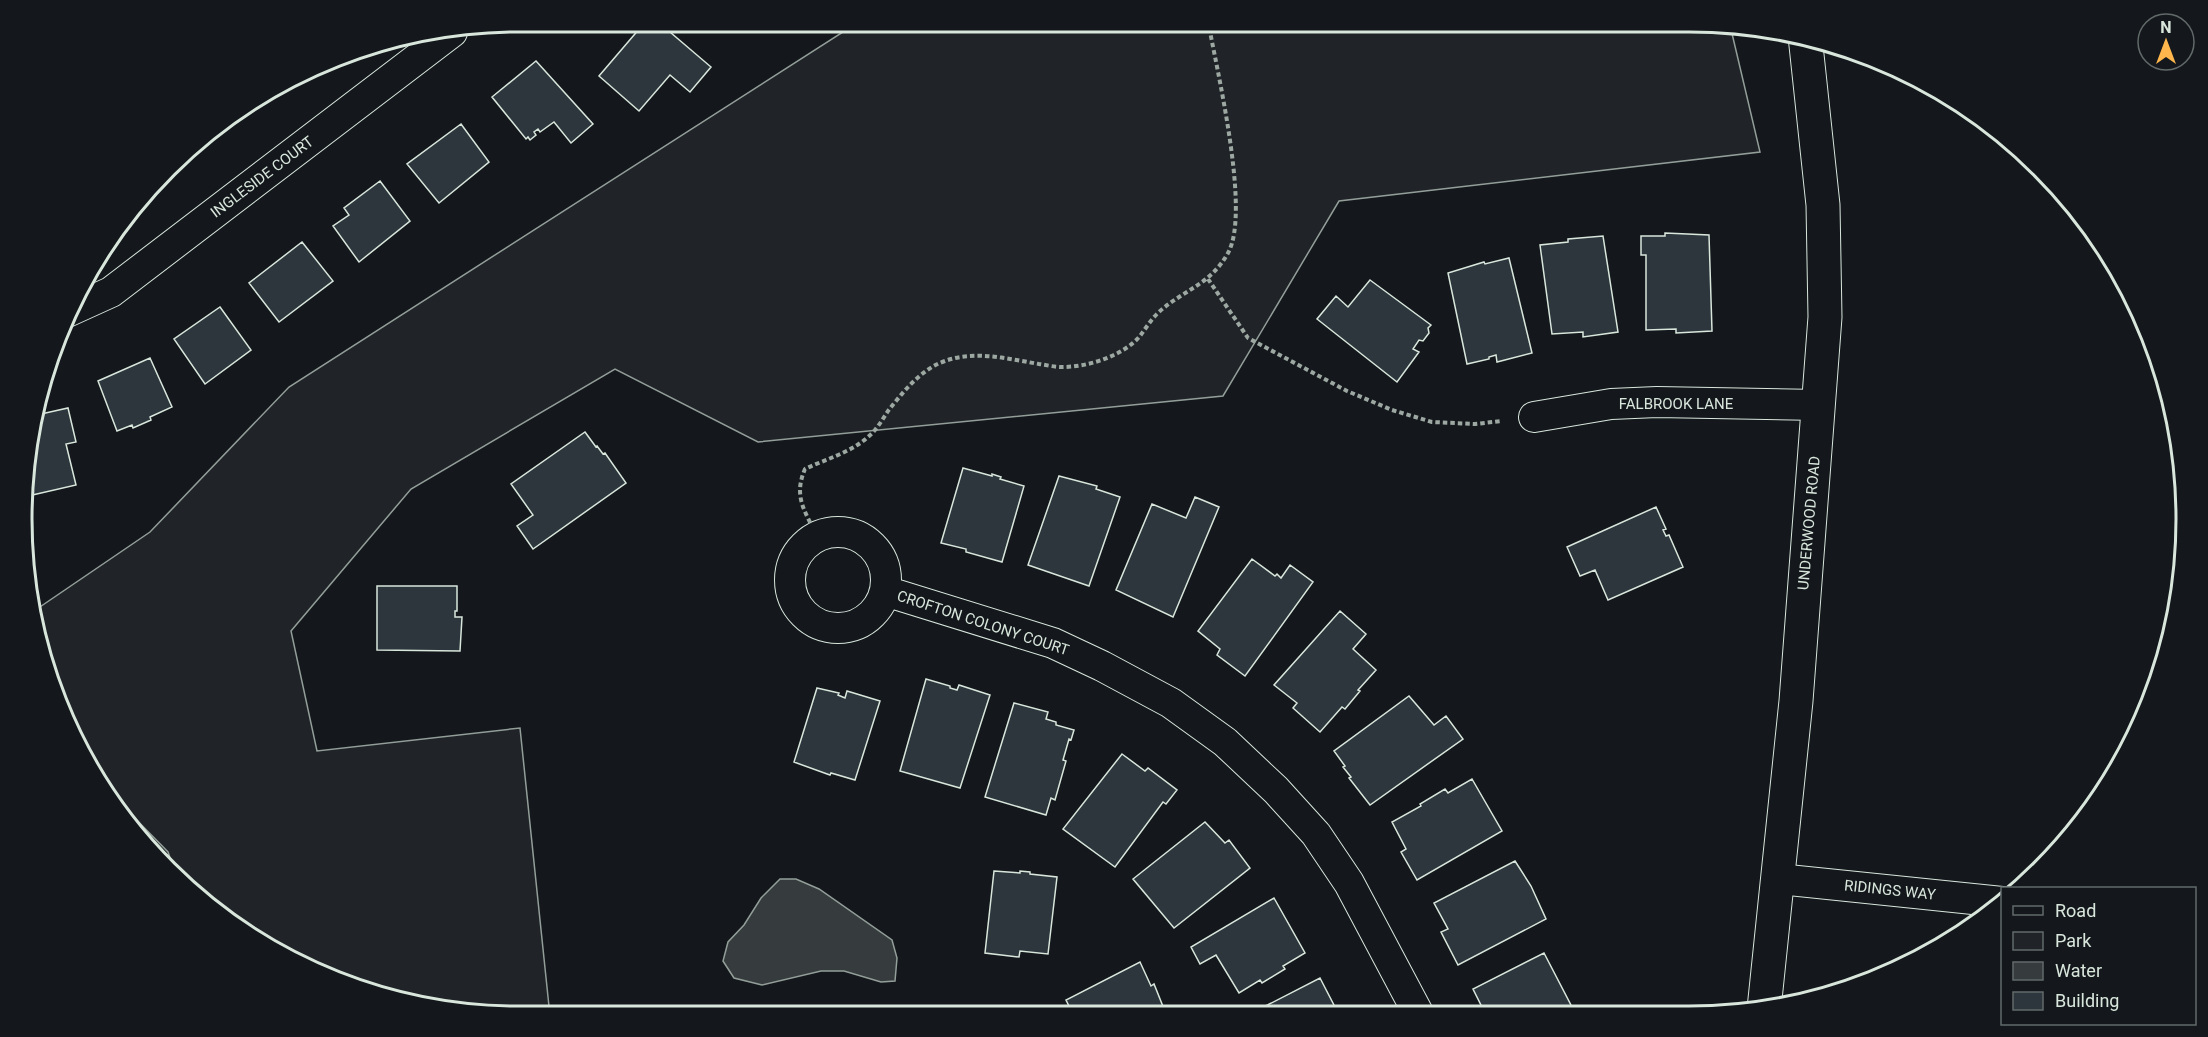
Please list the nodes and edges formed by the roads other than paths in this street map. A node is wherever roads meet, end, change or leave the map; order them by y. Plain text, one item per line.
1 (445, 38) edge
2 (1806, 46) edge
3 (81, 306) edge
4 (1819, 405) junction
5 (1534, 417) road end
6 (885, 591) junction
7 (1778, 879) junction
8 (1991, 901) edge
9 (1765, 999) edge
10 (1414, 1006) edge

1 - 3 street, INGLESIDE COURT
2 - 4 street, UNDERWOOD ROAD
4 - 5 street, FALBROOK LANE
4 - 7 street, UNDERWOOD ROAD
6 - 6 street, CROFTON COLONY COURT
6 - 10 street, CROFTON COLONY COURT
7 - 8 street, RIDINGS WAY
7 - 9 street, UNDERWOOD ROAD

